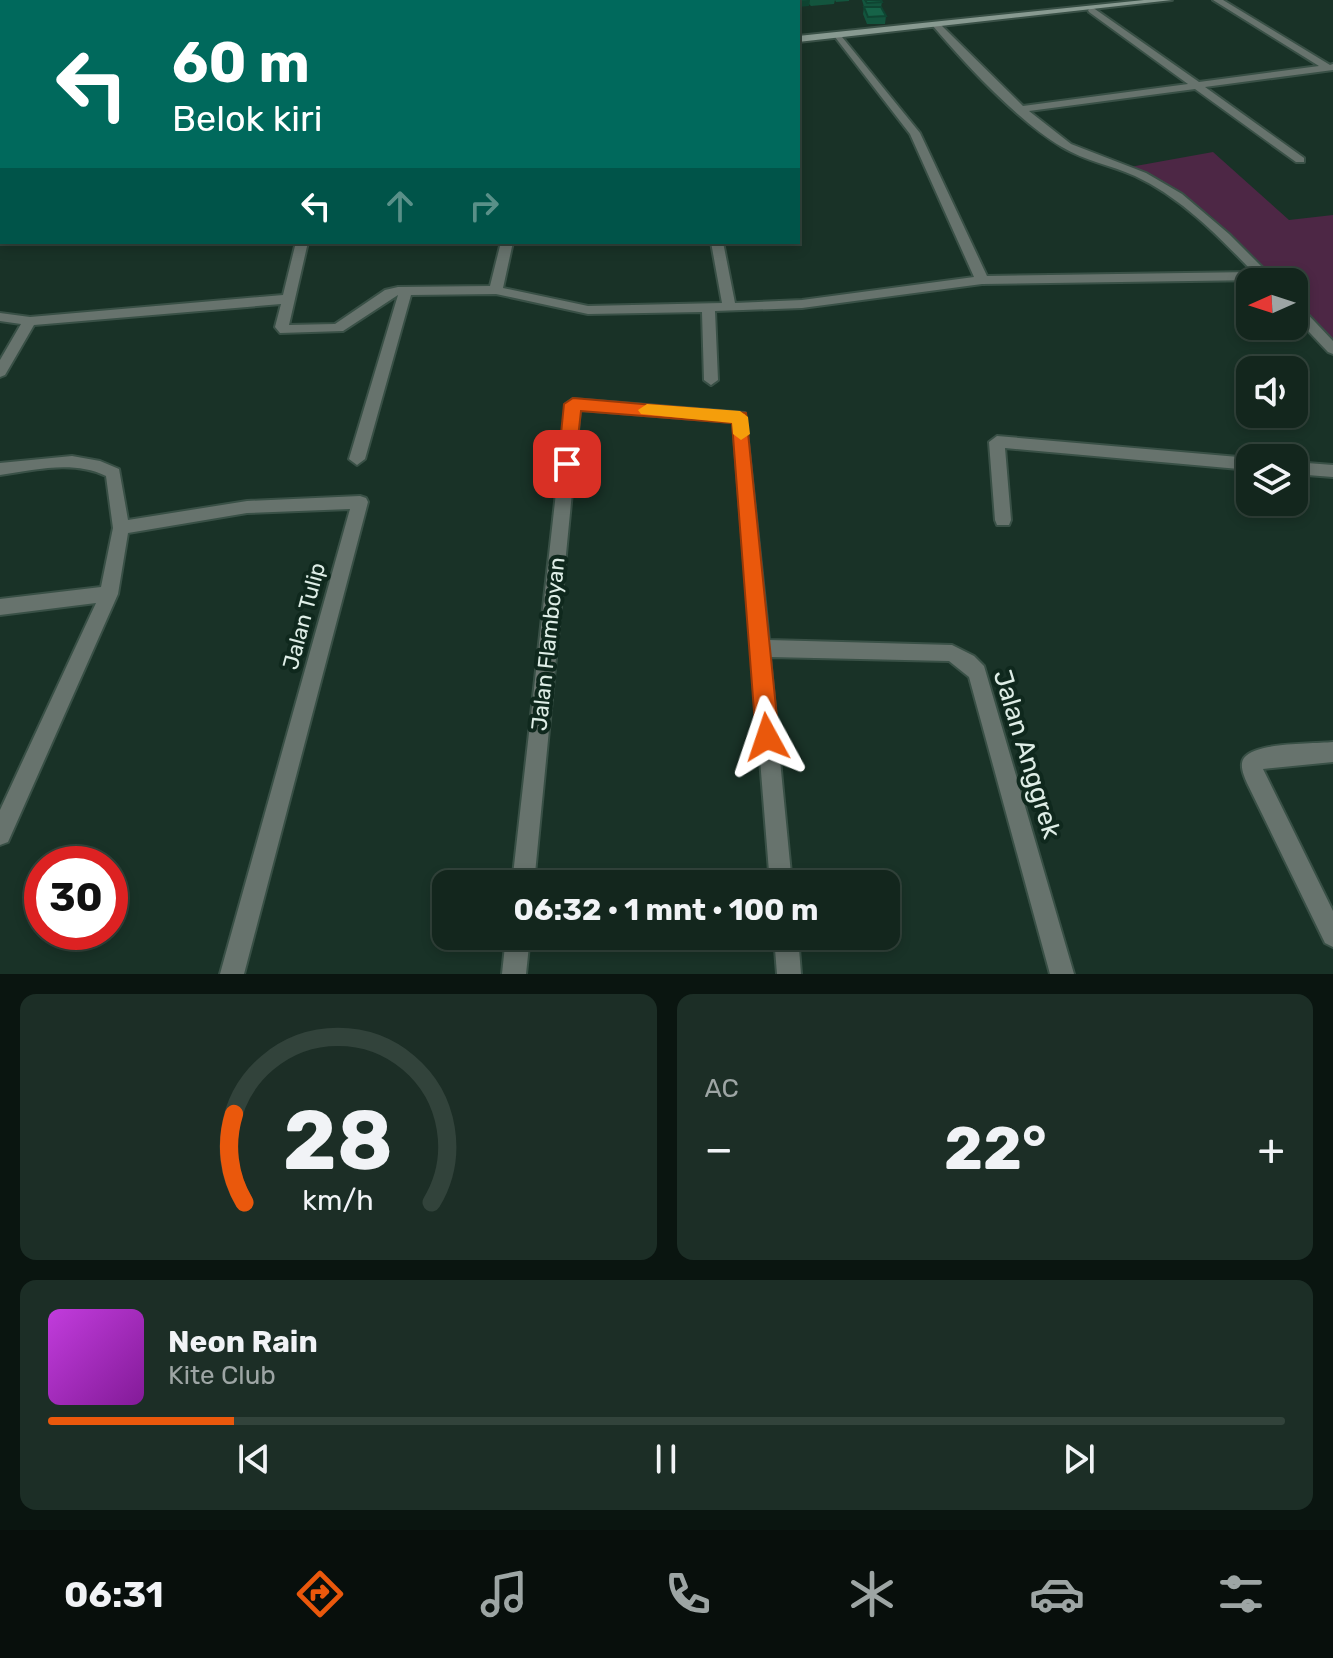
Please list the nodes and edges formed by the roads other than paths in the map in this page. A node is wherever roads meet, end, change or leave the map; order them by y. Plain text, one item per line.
1 (1168, 0) edge
2 (1217, 0) edge
3 (1092, 10) junction
4 (937, 26) junction
5 (838, 35) junction
6 (800, 39) edge
7 (1330, 67) edge
8 (1195, 84) junction
9 (1024, 109) junction
10 (1300, 160) dead end
11 (302, 244) edge
12 (507, 244) edge
13 (717, 244) edge
14 (1256, 268) edge
15 (1236, 279) edge
16 (982, 280) junction
17 (496, 290) junction
18 (406, 291) junction
19 (289, 299) junction
20 (729, 307) junction
21 (708, 308) junction
22 (0, 317) edge
23 (30, 321) junction
24 (1308, 323) edge
25 (1333, 349) edge
26 (0, 372) edge
27 (711, 380) dead end
28 (357, 459) dead end
29 (1236, 463) edge
30 (0, 469) edge
31 (1308, 469) edge
32 (1333, 471) edge
33 (1003, 520) dead end
34 (121, 528) junction
35 (109, 594) junction
36 (0, 607) edge
37 (760, 648) junction
38 (1333, 752) edge
39 (0, 834) edge
40 (524, 870) edge
41 (780, 870) edge
42 (1333, 935) edge
43 (517, 950) edge
44 (787, 950) edge
45 (232, 974) edge
46 (514, 974) edge
47 (789, 974) edge
48 (1062, 974) edge

1 - 3 street
2 - 7 street
3 - 4 street
3 - 8 street
4 - 5 street
4 - 9 street
5 - 6 street
5 - 16 street
7 - 8 street
8 - 9 street
8 - 10 street
9 - 14 street
11 - 19 street
12 - 17 street
13 - 20 street
15 - 16 street
16 - 20 street
17 - 18 street
17 - 21 street
18 - 19 street
18 - 28 street
19 - 23 street
20 - 21 street
21 - 27 street
22 - 23 street
23 - 26 street
24 - 25 street
29 - 33 street
30 - 34 street
31 - 32 street
34 - 35 street
34 - 45 street, Jalan Tulip
35 - 36 street
35 - 39 street
37 - 40 street, Jalan Flamboyan
37 - 41 street
37 - 48 street, Jalan Anggrek
38 - 42 street
43 - 46 street
44 - 47 street

